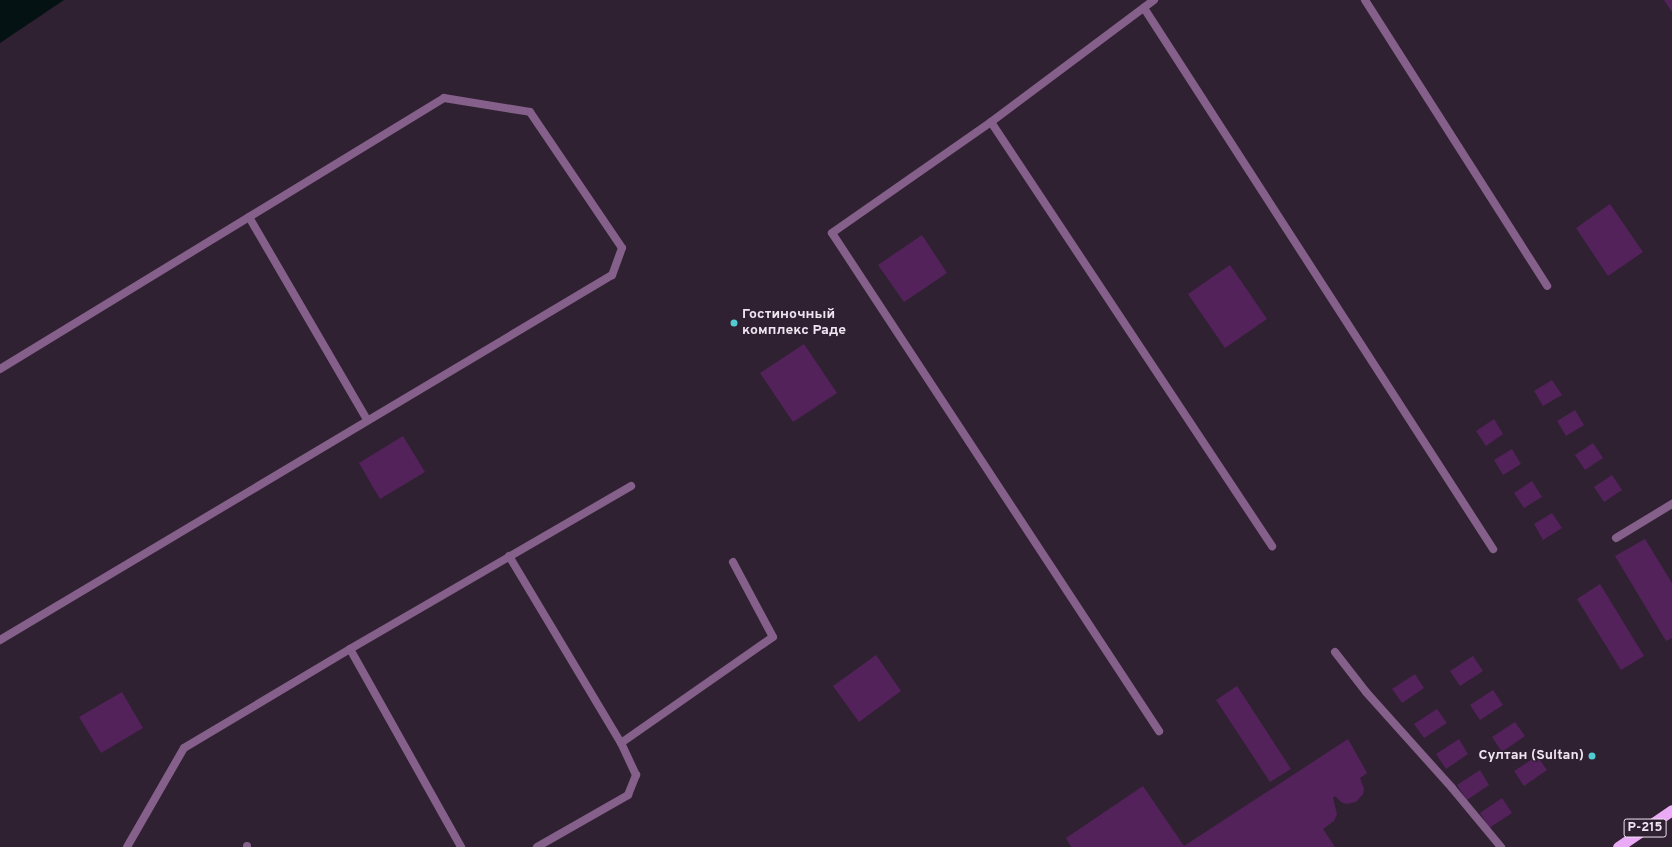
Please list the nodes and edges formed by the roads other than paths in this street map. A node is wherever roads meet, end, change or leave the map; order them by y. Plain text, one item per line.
1 (1154, 0) edge
2 (1365, 0) edge
3 (1144, 8) junction
4 (991, 122) junction
5 (249, 217) junction
6 (1547, 286) dead end
7 (0, 369) edge
8 (367, 420) junction
9 (631, 486) dead end
10 (1672, 504) edge
11 (1616, 538) dead end
12 (1272, 546) dead end
13 (1493, 549) dead end
14 (509, 556) junction
15 (733, 562) dead end
16 (0, 640) edge
17 (350, 649) junction
18 (1335, 652) dead end
19 (1159, 731) dead end
20 (621, 743) junction
21 (1672, 810) edge
22 (1672, 815) edge
23 (127, 847) edge
24 (461, 847) edge
25 (537, 847) edge
26 (1501, 847) edge
27 (1618, 847) edge
28 (1626, 847) edge

1 - 3 street
2 - 6 street
3 - 4 street
3 - 13 street
4 - 12 street
4 - 19 street
5 - 7 street
5 - 8 street
5 - 8 street
8 - 16 street
9 - 14 street
10 - 11 street
14 - 17 street
14 - 20 street
15 - 20 street
17 - 23 street
17 - 24 street
18 - 26 street
20 - 25 street
21 - 27 highway, P-215
22 - 28 highway

